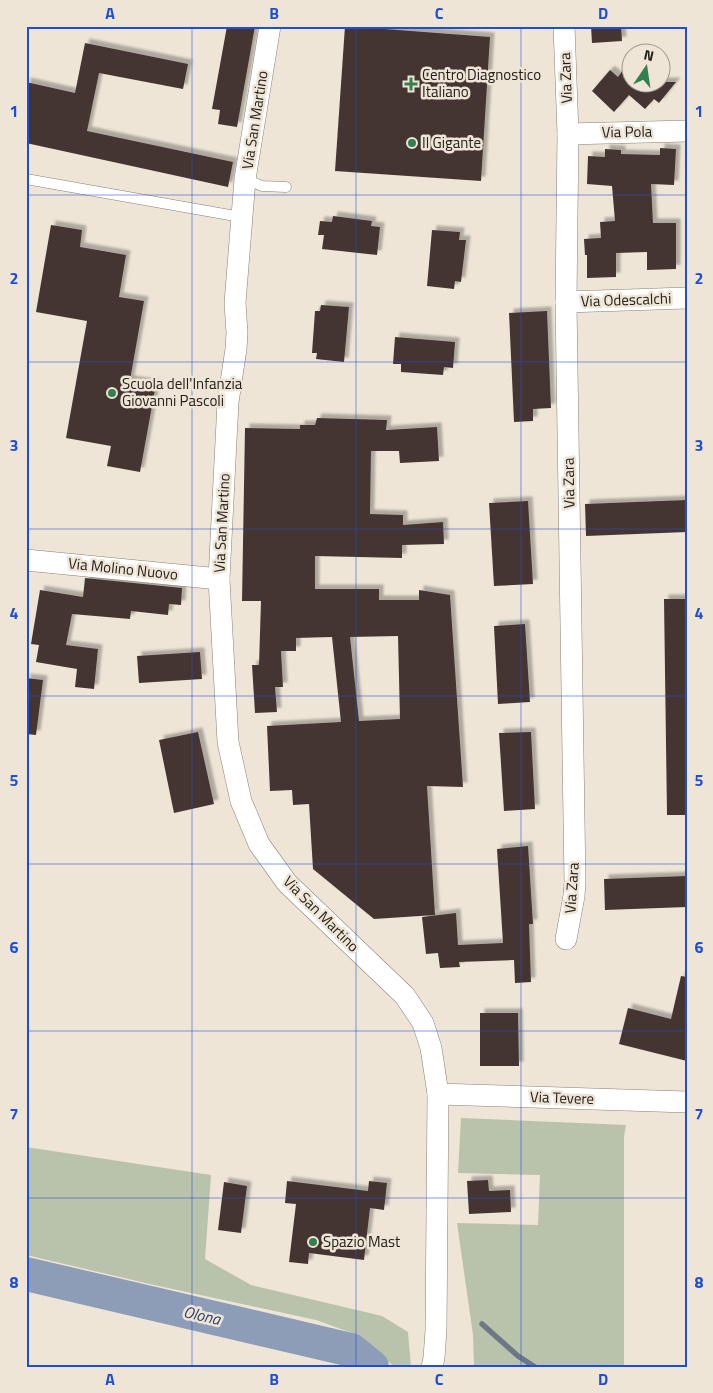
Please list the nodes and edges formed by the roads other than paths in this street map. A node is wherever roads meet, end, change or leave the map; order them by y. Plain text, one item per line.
1 (270, 26) edge
2 (564, 26) edge
3 (687, 131) edge
4 (568, 134) junction
5 (687, 136) edge
6 (26, 179) edge
7 (245, 179) junction
8 (286, 188) dead end
9 (241, 217) junction
10 (687, 298) edge
11 (566, 302) junction
12 (26, 560) edge
13 (219, 579) junction
14 (566, 939) dead end
15 (438, 1094) junction
16 (687, 1102) edge
17 (432, 1367) edge

1 - 7 street, Via San Martino
2 - 4 street, Via Zara
3 - 4 street, Via Pola
3 - 5 street
4 - 11 street, Via Zara
6 - 9 lane
7 - 8 lane
7 - 9 street, Via San Martino
9 - 13 street, Via San Martino
10 - 11 street, Via Odescalchi
11 - 14 street, Via Zara
12 - 13 street, Via Molino Nuovo
13 - 15 street, Via San Martino
15 - 16 street, Via Tevere
15 - 17 street, Via San Martino

